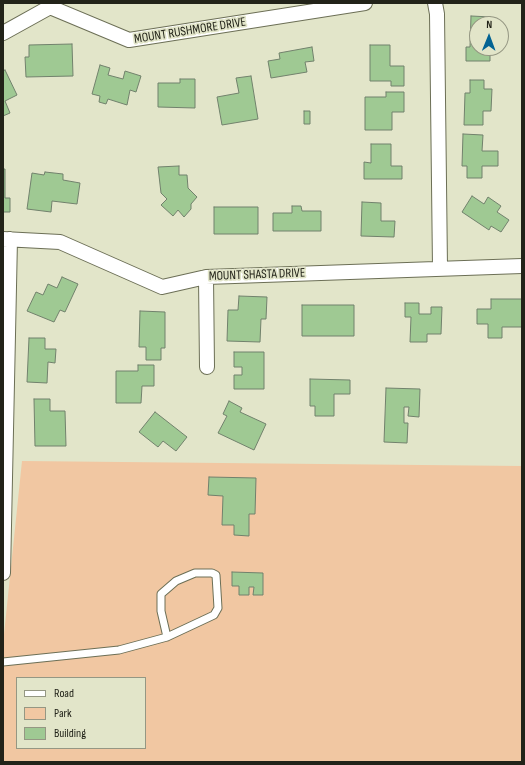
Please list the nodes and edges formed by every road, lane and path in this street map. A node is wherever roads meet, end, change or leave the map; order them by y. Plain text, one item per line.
1 (365, 3) edge
2 (435, 3) edge
3 (50, 5) edge
4 (295, 8) edge
5 (3, 33) edge
6 (7, 239) edge
7 (522, 266) edge
8 (440, 268) junction
9 (206, 277) junction
10 (206, 367) dead end
11 (3, 574) edge
12 (167, 637) junction
13 (3, 662) edge

1 - 4 street, MOUNT RUSHMORE DRIVE
2 - 8 street
3 - 4 street, MOUNT RUSHMORE DRIVE
3 - 5 street, MOUNT RUSHMORE DRIVE
6 - 9 street, MOUNT SHASTA DRIVE
6 - 11 street
7 - 8 street, MOUNT SHASTA DRIVE
8 - 9 street, MOUNT SHASTA DRIVE
9 - 10 street
12 - 12 lane
12 - 13 lane

